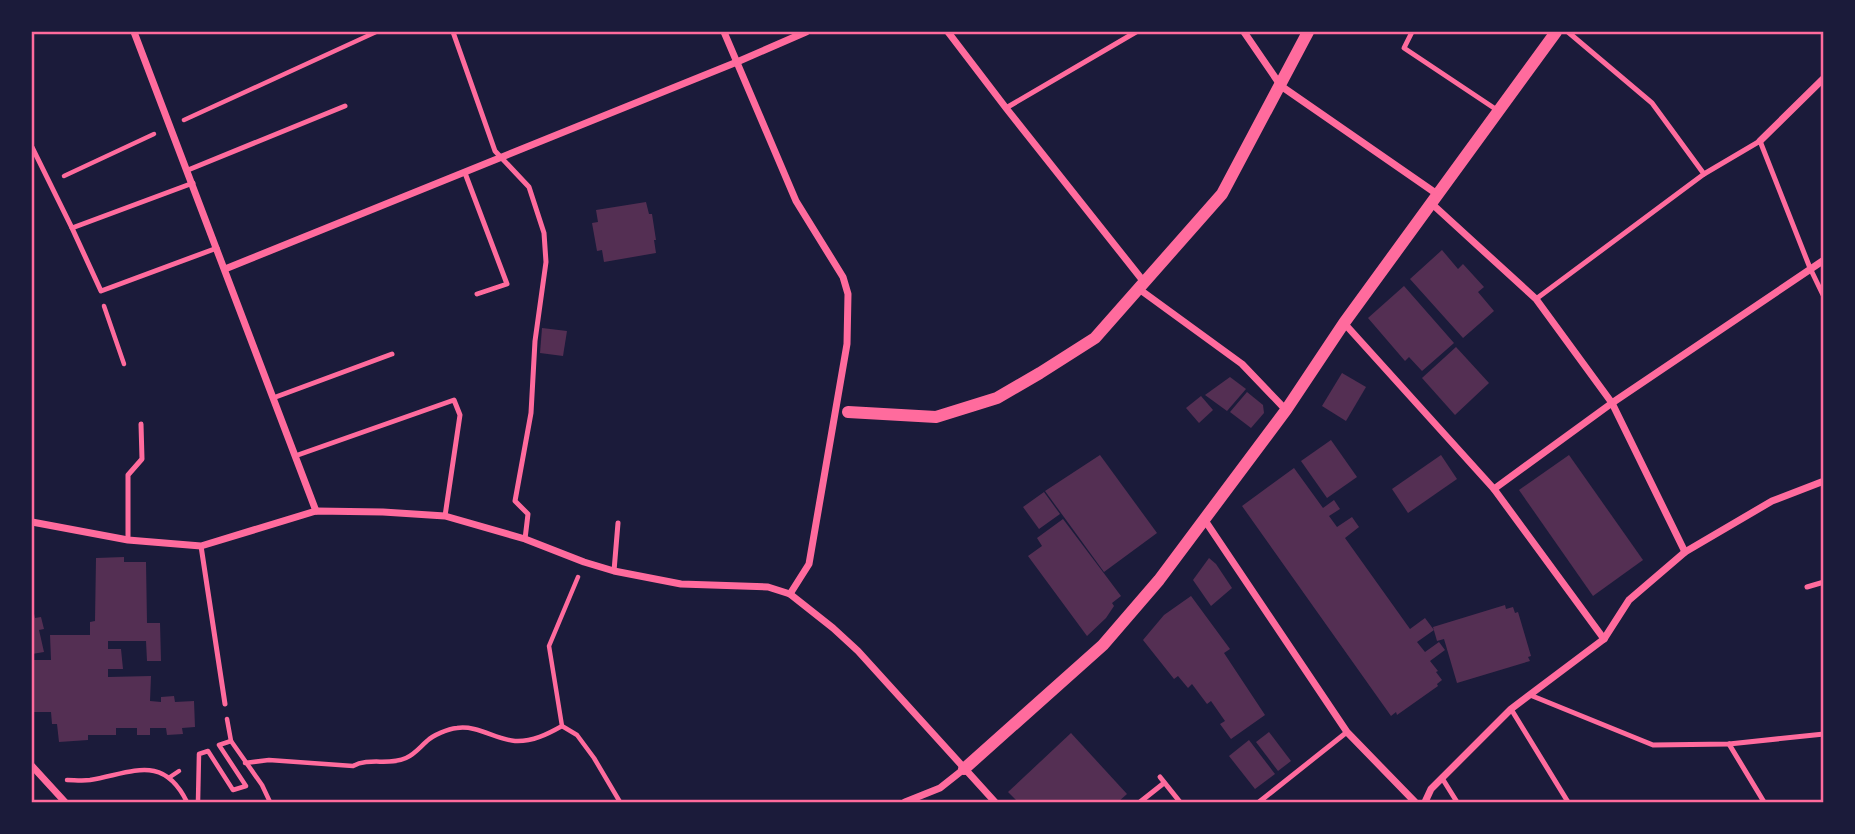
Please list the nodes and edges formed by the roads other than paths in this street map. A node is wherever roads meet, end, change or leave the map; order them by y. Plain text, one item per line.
1 (134, 32) edge
2 (453, 32) edge
3 (724, 32) edge
4 (806, 32) edge
5 (948, 32) edge
6 (1136, 32) edge
7 (1244, 32) edge
8 (1308, 32) edge
9 (1412, 32) edge
10 (1556, 32) edge
11 (1567, 32) edge
12 (737, 62) junction
13 (1824, 78) edge
14 (1281, 86) junction
15 (345, 106) dead end
16 (1006, 108) junction
17 (1497, 111) junction
18 (1760, 141) junction
19 (32, 147) edge
20 (501, 159) junction
21 (188, 170) junction
22 (465, 173) junction
23 (1704, 174) junction
24 (193, 183) junction
25 (1434, 199) junction
26 (72, 228) junction
27 (217, 248) junction
28 (1824, 260) edge
29 (1811, 268) junction
30 (225, 269) junction
31 (1142, 285) junction
32 (477, 294) dead end
33 (1824, 297) edge
34 (1536, 299) junction
35 (1344, 323) junction
36 (392, 354) dead end
37 (273, 398) junction
38 (1612, 403) junction
39 (1286, 410) junction
40 (842, 412) junction
41 (141, 424) dead end
42 (295, 456) junction
43 (1824, 481) edge
44 (1494, 489) junction
45 (316, 510) junction
46 (445, 516) junction
47 (1204, 519) junction
48 (32, 522) edge
49 (618, 523) dead end
50 (525, 539) junction
51 (128, 540) junction
52 (201, 546) junction
53 (1685, 552) junction
54 (614, 570) junction
55 (1824, 582) edge
56 (1807, 587) dead end
57 (790, 594) junction
58 (1604, 639) junction
59 (1530, 695) junction
60 (225, 704) road end
61 (1511, 709) junction
62 (1348, 732) junction
63 (1824, 734) edge
64 (1729, 744) junction
65 (32, 766) edge
66 (964, 769) junction
67 (1442, 778) junction
68 (65, 803) edge
69 (905, 803) edge
70 (995, 803) edge
71 (1140, 803) edge
72 (1180, 803) edge
73 (1259, 803) edge
74 (1415, 803) edge
75 (1425, 803) edge
76 (1457, 803) edge
77 (1568, 803) edge
78 (1764, 803) edge

1 - 21 street
2 - 20 lane
3 - 12 street
4 - 12 street
5 - 16 street
6 - 16 lane
7 - 14 street
8 - 14 street
9 - 17 lane
10 - 17 street
11 - 23 lane
12 - 20 street
12 - 40 street
13 - 18 street
14 - 25 street
14 - 31 street
15 - 21 lane
16 - 31 street
17 - 25 street
18 - 23 lane
18 - 29 lane
19 - 26 lane
20 - 22 street
20 - 50 lane
21 - 24 street
22 - 30 street
22 - 32 lane
23 - 34 lane
24 - 26 lane
24 - 27 street
25 - 34 street
25 - 35 street
26 - 27 lane
27 - 30 street
28 - 29 street
29 - 33 lane
29 - 38 street
30 - 37 street
31 - 39 street
31 - 40 street
34 - 38 street
35 - 39 street
35 - 44 street
36 - 37 lane
37 - 42 street
38 - 44 street
38 - 53 street
39 - 47 street
40 - 57 street
41 - 51 lane
42 - 45 street
42 - 46 lane
43 - 53 street
44 - 58 street
45 - 46 street
45 - 52 street
46 - 50 street
47 - 62 street
47 - 66 street
48 - 51 street
49 - 54 lane
50 - 54 street
51 - 52 street
52 - 60 lane
53 - 58 street
54 - 57 street
55 - 56 lane
57 - 66 street
58 - 59 street
59 - 61 street
59 - 64 lane
61 - 67 street
61 - 77 lane
62 - 73 lane
62 - 74 street
63 - 64 lane
64 - 78 lane
65 - 68 street
66 - 69 street
66 - 70 street
67 - 75 street
67 - 76 lane
71 - 72 lane

